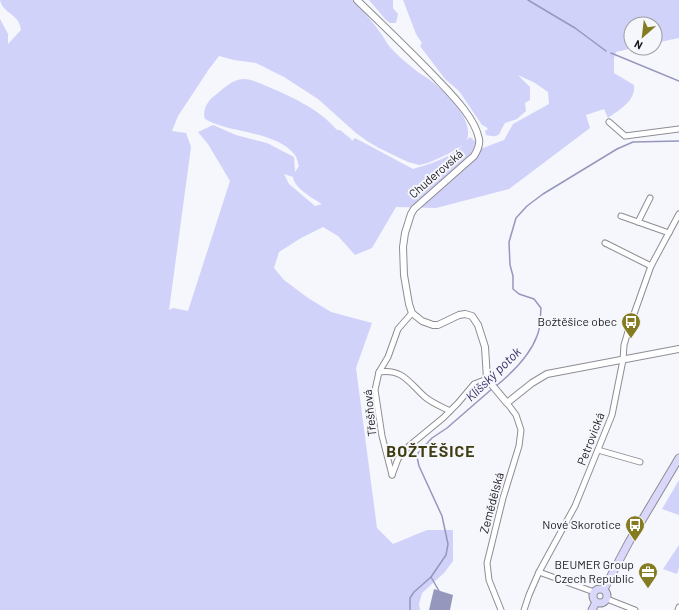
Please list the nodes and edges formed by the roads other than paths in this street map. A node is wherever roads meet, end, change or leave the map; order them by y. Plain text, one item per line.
1 (357, 0) edge
2 (609, 122) dead end
3 (679, 129) edge
4 (650, 198) dead end
5 (679, 214) edge
6 (621, 216) dead end
7 (638, 222) junction
8 (669, 233) junction
9 (605, 243) dead end
10 (651, 266) junction
11 (412, 313) junction
12 (679, 349) edge
13 (623, 360) junction
14 (379, 372) junction
15 (487, 379) junction
16 (507, 403) junction
17 (450, 411) junction
18 (598, 450) junction
19 (679, 458) edge
20 (640, 462) dead end
21 (539, 572) junction
22 (604, 589) junction
23 (594, 592) junction
24 (607, 599) junction
25 (596, 602) junction
26 (679, 607) edge
27 (501, 610) edge
28 (524, 610) edge
29 (592, 610) edge
30 (635, 610) edge
31 (678, 610) edge

1 - 11 street, Chuderovská
2 - 3 street
4 - 7 street
5 - 8 street, Petrovická
6 - 7 street
7 - 8 street
8 - 10 street, Petrovická
9 - 10 street
10 - 13 street, Petrovická
11 - 14 street, Třešňová
11 - 15 street
12 - 13 street
13 - 16 street
13 - 18 street, Petrovická
14 - 17 street, Třešňová
14 - 17 street, Třešňová
15 - 16 street
15 - 17 street
16 - 27 street, Zemědělská
18 - 20 street
18 - 21 street, Petrovická
19 - 22 main road
21 - 23 street
21 - 28 street, Petrovická
22 - 23 main road
22 - 24 main road
23 - 25 main road
24 - 25 main road
24 - 30 street
25 - 29 main road
26 - 31 street

